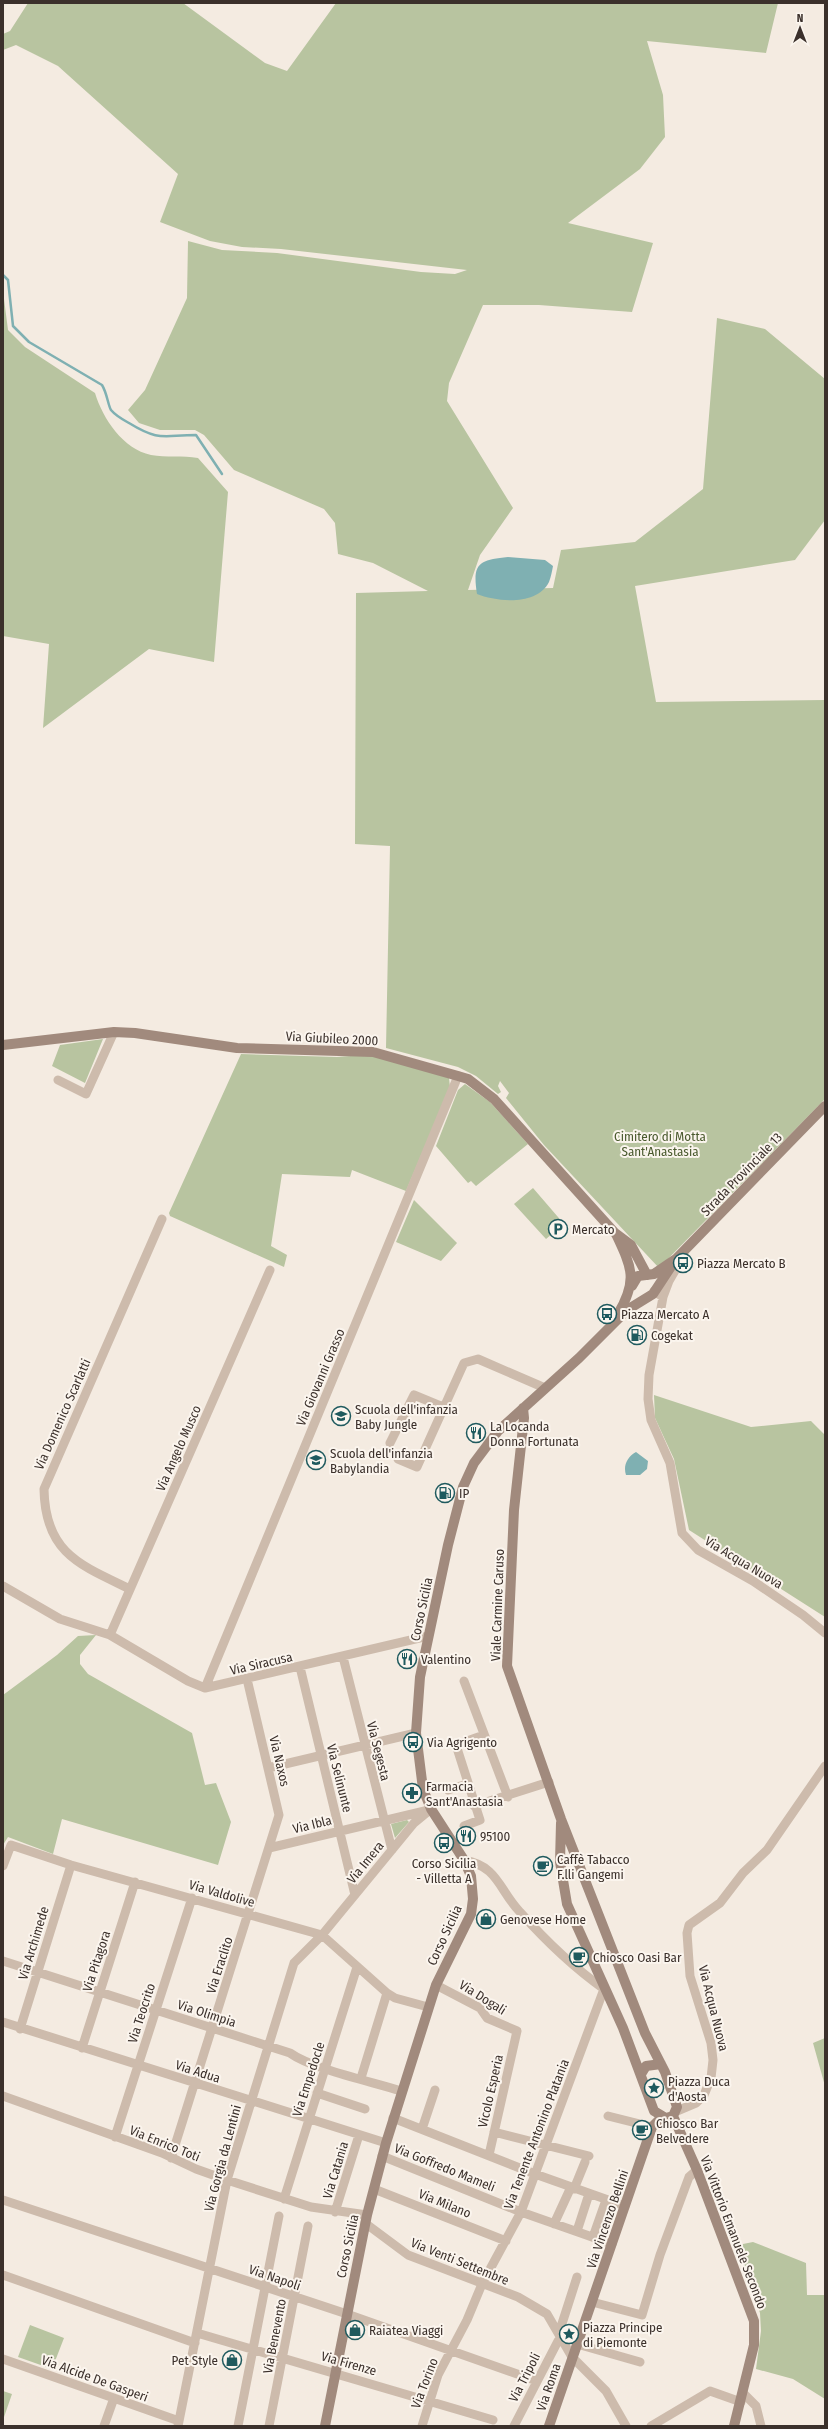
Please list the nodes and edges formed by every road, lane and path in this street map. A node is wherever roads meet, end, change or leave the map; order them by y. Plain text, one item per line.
1 (114, 1032) junction
2 (3, 1045) edge
3 (458, 1076) junction
4 (58, 1080) dead end
5 (825, 1106) edge
6 (162, 1219) dead end
7 (615, 1233) junction
8 (690, 1246) junction
9 (676, 1259) junction
10 (270, 1270) dead end
11 (647, 1276) junction
12 (632, 1286) junction
13 (655, 1289) junction
14 (664, 1297) junction
15 (643, 1298) junction
16 (613, 1323) junction
17 (545, 1388) junction
18 (443, 1407) junction
19 (523, 1408) junction
20 (390, 1443) dead end
21 (398, 1459) dead end
22 (3, 1586) edge
23 (130, 1589) junction
24 (825, 1633) edge
25 (110, 1635) junction
26 (428, 1636) junction
27 (343, 1657) junction
28 (300, 1667) junction
29 (247, 1679) junction
30 (464, 1681) dead end
31 (205, 1688) junction
32 (416, 1733) junction
33 (484, 1735) junction
34 (364, 1745) junction
35 (321, 1756) junction
36 (825, 1766) edge
37 (268, 1768) junction
38 (549, 1782) junction
39 (468, 1784) junction
40 (448, 1790) dead end
41 (508, 1797) junction
42 (474, 1806) junction
43 (432, 1809) junction
44 (561, 1819) junction
45 (384, 1820) junction
46 (464, 1826) dead end
47 (339, 1831) junction
48 (269, 1848) junction
49 (392, 1850) junction
50 (575, 1853) junction
51 (464, 1860) junction
52 (560, 1862) junction
53 (71, 1865) junction
54 (3, 1866) edge
55 (134, 1882) junction
56 (355, 1895) junction
57 (192, 1898) junction
58 (249, 1915) junction
59 (322, 1935) junction
60 (3, 1961) edge
61 (357, 1967) junction
62 (37, 1972) junction
63 (436, 1985) junction
64 (604, 1989) junction
65 (99, 1992) junction
66 (387, 1994) junction
67 (428, 2008) junction
68 (156, 2010) junction
69 (3, 2022) edge
70 (20, 2029) junction
71 (213, 2029) junction
72 (517, 2031) joint
73 (269, 2046) junction
74 (82, 2048) junction
75 (661, 2064) junction
76 (138, 2066) junction
77 (325, 2068) junction
78 (641, 2074) junction
79 (361, 2078) junction
80 (195, 2084) junction
81 (435, 2090) dead end
82 (401, 2091) junction
83 (317, 2093) junction
84 (3, 2096) edge
85 (251, 2102) junction
86 (365, 2109) dead end
87 (608, 2116) dead end
88 (672, 2116) junction
89 (393, 2118) junction
90 (309, 2119) junction
91 (652, 2127) junction
92 (422, 2129) junction
93 (494, 2132) junction
94 (359, 2135) junction
95 (115, 2137) junction
96 (386, 2143) junction
97 (546, 2145) junction
98 (489, 2155) junction
99 (382, 2156) junction
100 (171, 2158) junction
101 (697, 2170) junction
102 (535, 2174) junction
103 (227, 2180) junction
104 (572, 2188) junction
105 (374, 2189) junction
106 (589, 2194) junction
107 (284, 2199) junction
108 (3, 2200) edge
109 (606, 2200) junction
110 (625, 2206) junction
111 (335, 2212) junction
112 (521, 2212) junction
113 (279, 2216) dead end
114 (366, 2219) junction
115 (554, 2224) junction
116 (308, 2226) dead end
117 (577, 2232) junction
118 (593, 2237) junction
119 (506, 2241) junction
120 (612, 2244) junction
121 (209, 2268) junction
122 (3, 2275) edge
123 (576, 2277) dead end
124 (482, 2284) junction
125 (265, 2287) junction
126 (294, 2297) junction
127 (592, 2302) junction
128 (346, 2314) junction
129 (197, 2333) junction
130 (558, 2337) junction
131 (194, 2343) junction
132 (579, 2344) junction
133 (253, 2350) junction
134 (450, 2352) junction
135 (572, 2357) junction
136 (283, 2358) junction
137 (3, 2359) edge
138 (640, 2362) dead end
139 (335, 2372) junction
140 (537, 2381) junction
141 (742, 2397) junction
142 (114, 2398) junction
143 (429, 2401) junction
144 (493, 2420) dead end
145 (178, 2424) edge
146 (104, 2426) edge
147 (238, 2426) edge
148 (269, 2426) edge
149 (324, 2426) edge
150 (422, 2426) edge
151 (514, 2426) edge
152 (549, 2426) edge
153 (626, 2426) edge
154 (650, 2426) edge
155 (734, 2426) edge
156 (762, 2426) edge

1 - 2 street, Via Giubileo 2000
1 - 3 street, Via Giubileo 2000
1 - 4 street
3 - 7 street, Via Giubileo 2000
3 - 31 street, Via Giovanni Grasso
5 - 8 street, Strada Provinciale 13
6 - 23 street, Via Domenico Scarlatti
7 - 11 street
7 - 12 street
8 - 9 street, Strada Provinciale 13
8 - 14 street, Via Acqua Nuova
9 - 11 street
9 - 13 street
10 - 23 street, Via Angelo Musco
11 - 12 street
11 - 13 street
12 - 15 street
12 - 16 street
13 - 14 street
13 - 15 street
14 - 24 street, Via Acqua Nuova
15 - 16 street
16 - 17 street
17 - 18 street
17 - 19 street
18 - 20 street
18 - 21 street
19 - 26 street, Corso Sicilia
19 - 38 street, Viale Carmine Caruso
22 - 25 street
23 - 25 street, Via Angelo Musco
25 - 31 street
26 - 27 street, Via Siracusa
26 - 32 street, Corso Sicilia
27 - 28 street, Via Siracusa
27 - 34 street, Via Segesta
28 - 29 street, Via Siracusa
28 - 35 street, Via Selinunte
29 - 31 street, Via Siracusa
29 - 37 street, Via Naxos
30 - 33 street
32 - 34 street
32 - 43 street, Corso Sicilia
33 - 39 street
33 - 41 street
34 - 35 street
34 - 45 street, Via Segesta
35 - 37 street
35 - 47 street, Via Selinunte
36 - 88 street, Via Acqua Nuova
37 - 48 street, Via Naxos
38 - 41 street
38 - 44 street, Viale Carmine Caruso
39 - 40 street
39 - 42 street
41 - 42 street
42 - 46 street
43 - 45 street, Via Ibla
43 - 49 street, Via Imera
43 - 51 street, Corso Sicilia
44 - 50 street
44 - 52 street
45 - 47 street, Via Ibla
45 - 49 street, Via Segesta
47 - 48 street, Via Ibla
47 - 56 street, Via Selinunte
48 - 58 street, Via Eraclito
49 - 56 street, Via Imera
50 - 52 street
50 - 75 street
51 - 63 street, Corso Sicilia
51 - 64 street
52 - 64 street
53 - 54 street, Via Valdolive
53 - 55 street, Via Valdolive
53 - 62 street, Via Archimede
55 - 57 street, Via Valdolive
55 - 65 street, Via Pitagora
56 - 59 street, Via Imera
57 - 58 street, Via Valdolive
57 - 68 street, Via Teocrito
58 - 59 street, Via Valdolive
58 - 71 street, Via Eraclito
59 - 61 street, Via Valdolive
59 - 73 street, Via Gorgia da Lentini
60 - 62 street, Via Olimpia
61 - 66 street, Via Valdolive
61 - 77 street, Via Empedocle
62 - 65 street, Via Olimpia
62 - 70 street, Via Archimede
63 - 67 street, Corso Sicilia
63 - 72 street, Via Dogali
64 - 78 street
64 - 97 street, Via Tenente Antonino Platania
65 - 68 street, Via Olimpia
65 - 74 street, Via Pitagora
66 - 67 street, Via Valdolive
66 - 79 street
67 - 82 street, Corso Sicilia
68 - 71 street, Via Olimpia
68 - 76 street, Via Teocrito
69 - 70 street, Via Adua
70 - 74 street, Via Adua
71 - 73 street, Via Olimpia
71 - 80 street, Via Eraclito
72 - 93 street, Vicolo Esperia
73 - 77 street, Via Olimpia
73 - 85 street, Via Gorgia da Lentini
74 - 76 street, Via Adua
75 - 78 street
75 - 88 street
76 - 80 street, Via Adua
76 - 95 street, Via Teocrito
77 - 79 street, Via Olimpia
77 - 83 street, Via Empedocle
78 - 88 street
79 - 82 street, Via Olimpia
80 - 85 street, Via Adua
80 - 100 street, Via Eraclito
81 - 92 street
82 - 89 street, Corso Sicilia
83 - 86 street
83 - 90 street, Via Empedocle
84 - 95 street, Via Enrico Toti
85 - 90 street, Via Adua
85 - 103 street, Via Gorgia da Lentini
87 - 91 street
88 - 91 street
88 - 101 street, Via Vittorio Emanuele Secondo
89 - 92 street
89 - 96 street, Corso Sicilia
90 - 94 street, Via Adua
90 - 107 street, Via Empedocle
91 - 110 street, Via Vincenzo Bellini
92 - 98 street
93 - 97 street
93 - 98 street, Vicolo Esperia
94 - 96 street, Via Adua
94 - 111 street, Via Catania
95 - 100 street, Via Enrico Toti
96 - 99 street, Corso Sicilia
97 - 102 street, Via Tenente Antonino Platania
97 - 104 street
98 - 102 street
99 - 105 street, Corso Sicilia
99 - 112 street, Via Goffredo Mameli
100 - 103 street, Via Enrico Toti
101 - 127 street
101 - 141 street, Via Vittorio Emanuele Secondo
102 - 104 street
102 - 112 street, Via Tenente Antonino Platania
103 - 107 street, Via Enrico Toti
103 - 121 street, Via Gorgia da Lentini
104 - 106 street
104 - 115 street
105 - 114 street, Corso Sicilia
105 - 119 street, Via Milano
106 - 109 street
106 - 117 street
107 - 111 street, Via Enrico Toti
108 - 121 street, Via Napoli
109 - 110 street
109 - 118 street
110 - 120 street, Via Vincenzo Bellini
111 - 114 street, Via Enrico Toti
112 - 115 street, Via Goffredo Mameli
112 - 119 street, Via Tenente Antonino Platania
113 - 125 street
114 - 124 street, Via Venti Settembre
114 - 128 street, Corso Sicilia
115 - 117 street, Via Goffredo Mameli
116 - 126 street, Via Benevento
117 - 118 street, Via Goffredo Mameli
118 - 120 street, Via Goffredo Mameli
119 - 124 street, Via Tenente Antonino Platania
120 - 127 street, Via Vincenzo Bellini
121 - 125 street, Via Napoli
121 - 129 street, Via Gorgia da Lentini
122 - 131 street
123 - 130 street, Via Tripoli
124 - 130 street, Via Venti Settembre
124 - 134 street, Via Torino
125 - 126 street, Via Napoli
125 - 133 street
126 - 128 street, Via Napoli
126 - 136 street, Via Benevento
127 - 132 street, Via Vincenzo Bellini
128 - 134 street, Via Napoli
128 - 139 street, Corso Sicilia
129 - 131 street, Via Gorgia da Lentini
129 - 133 street, Via Firenze
130 - 135 street
130 - 140 street, Via Tripoli
131 - 145 street, Via Gorgia da Lentini
132 - 135 street, Via Roma
132 - 138 street
133 - 136 street, Via Firenze
133 - 147 street
134 - 140 street, Via Napoli
134 - 143 street, Via Torino
135 - 152 street, Via Roma
135 - 153 street
136 - 139 street, Via Firenze
136 - 148 street, Via Benevento
137 - 142 street, Via Alcide De Gasperi
139 - 143 street, Via Firenze
139 - 149 street, Corso Sicilia
140 - 151 street, Via Tripoli
141 - 154 street
141 - 155 street, Via Vittorio Emanuele Secondo
141 - 156 street
142 - 145 street, Via Alcide De Gasperi
142 - 146 street
143 - 144 street, Via Firenze
143 - 150 street, Via Torino

